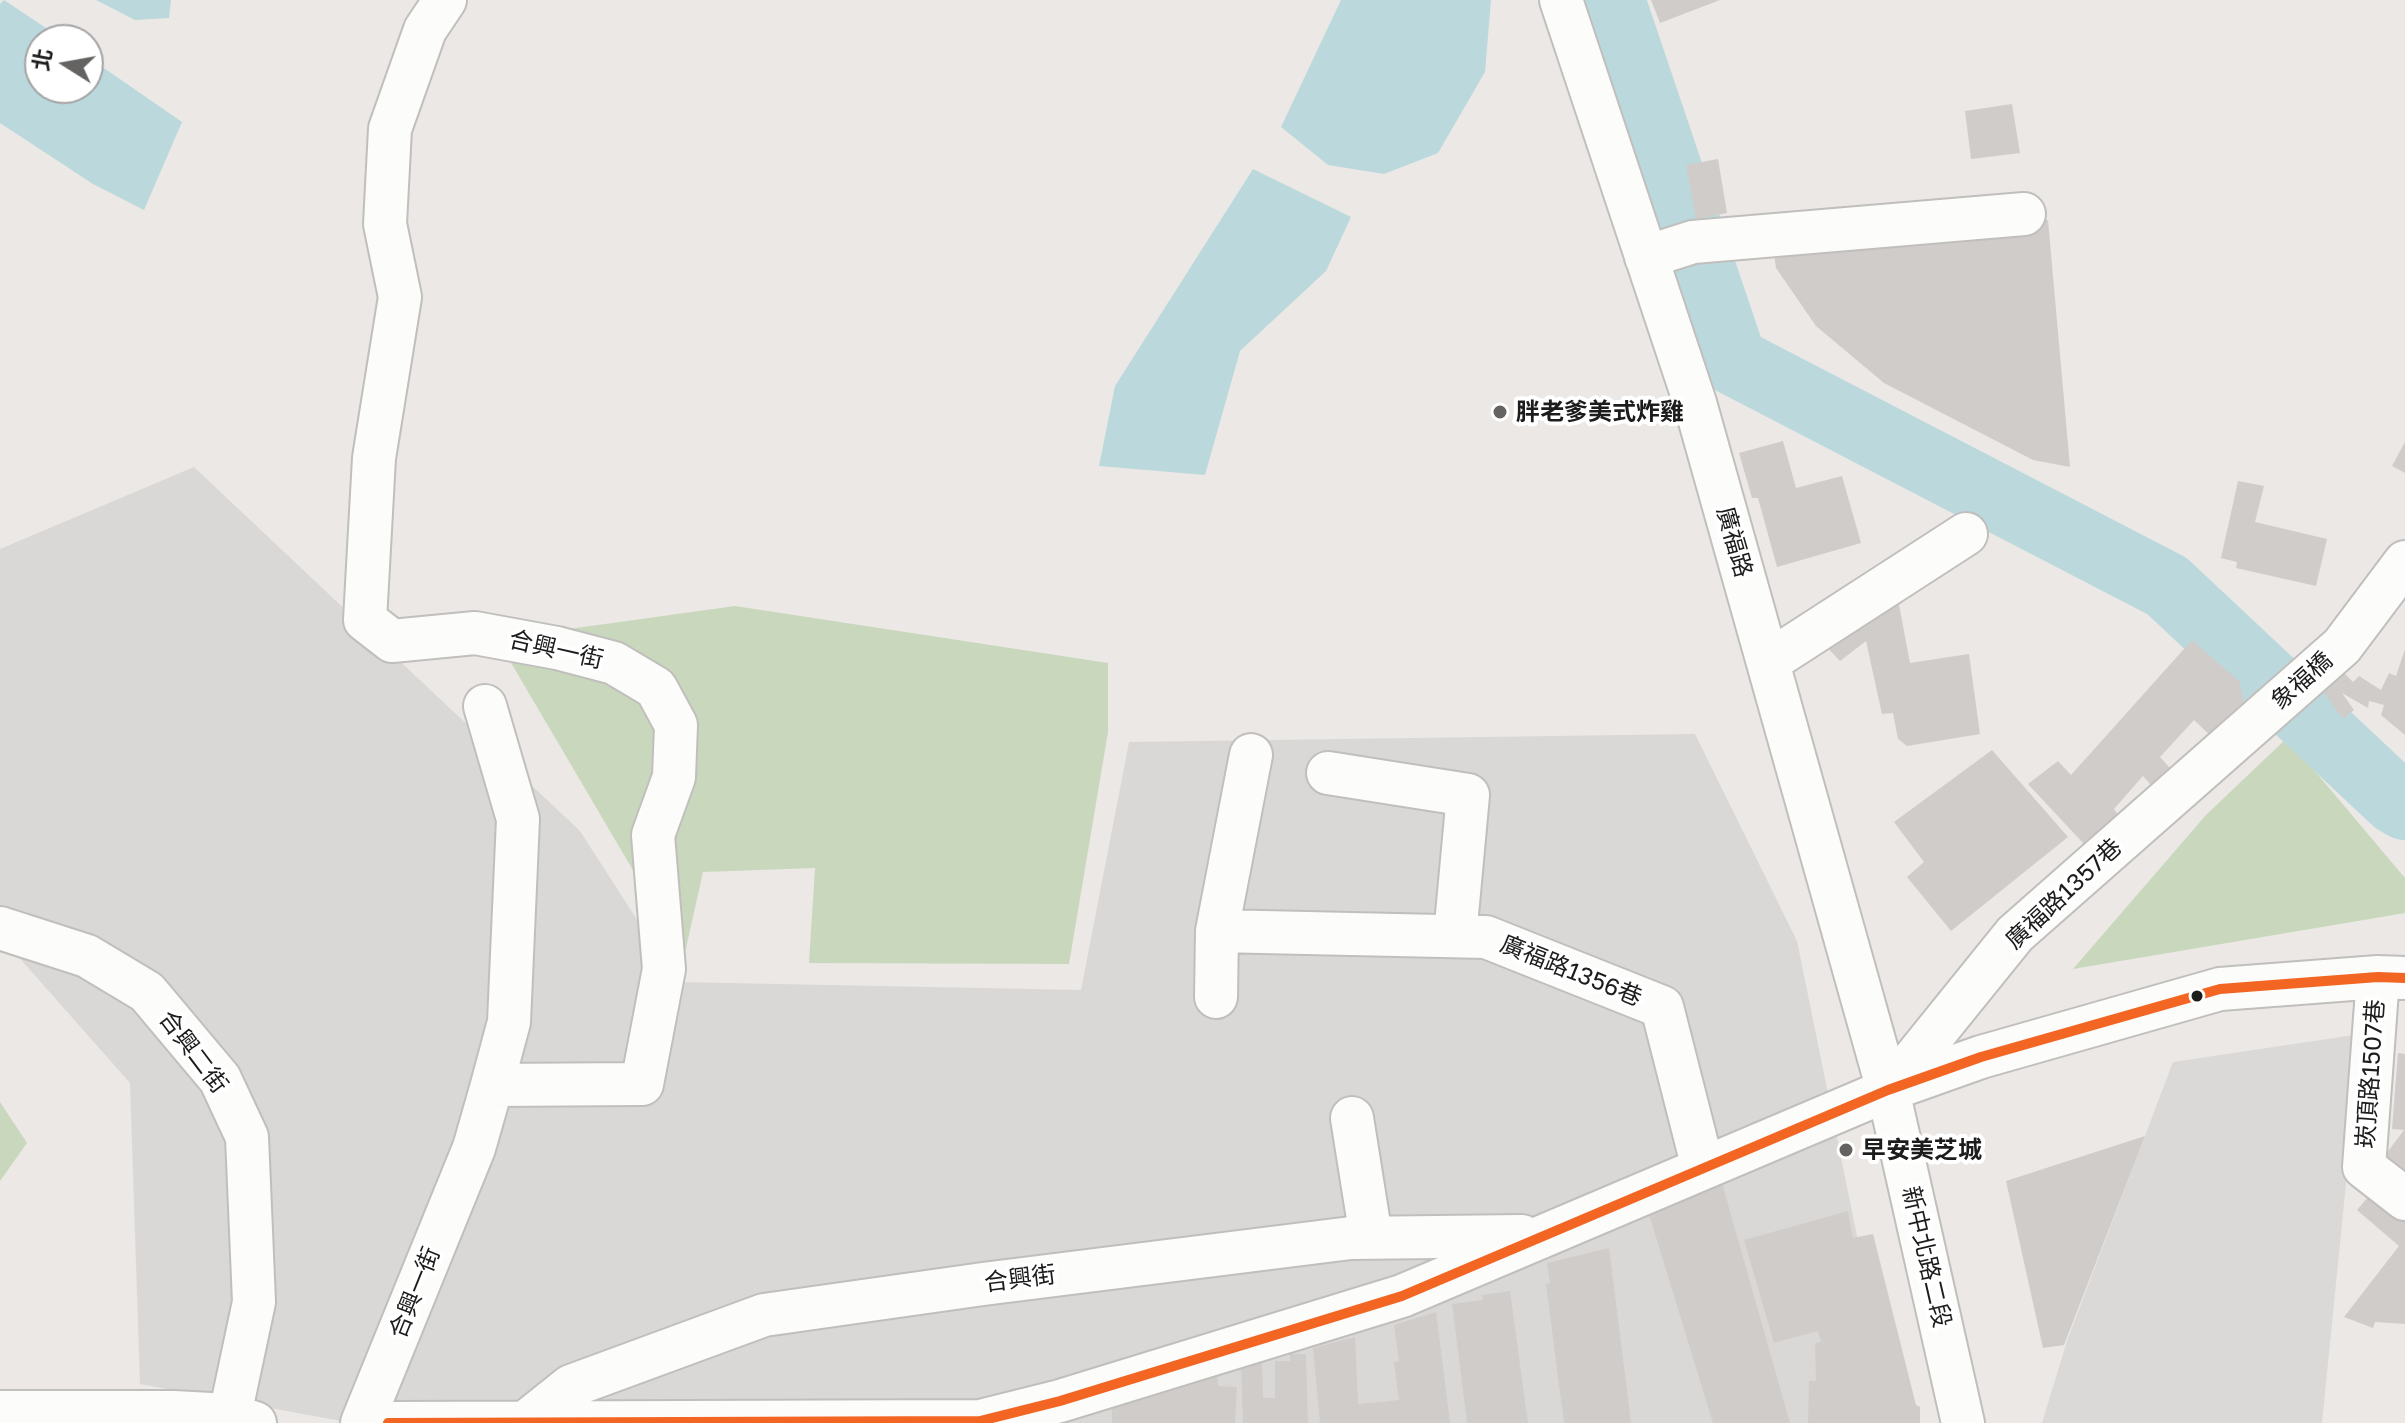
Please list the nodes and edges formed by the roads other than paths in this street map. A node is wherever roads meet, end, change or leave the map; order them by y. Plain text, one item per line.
1 (445, 0) edge
2 (1561, 0) edge
3 (2024, 214) dead end
4 (1646, 257) junction
5 (1966, 534) dead end
6 (2397, 586) edge
7 (1768, 662) junction
8 (485, 706) dead end
9 (2261, 717) joint
10 (1251, 755) dead end
11 (1328, 773) dead end
12 (0, 928) edge
13 (1217, 931) junction
14 (1455, 936) junction
15 (2391, 978) edge
16 (1216, 997) dead end
17 (492, 1085) junction
18 (1888, 1090) junction
19 (1352, 1118) dead end
20 (1703, 1168) junction
21 (2405, 1199) edge
22 (1540, 1236) junction
23 (1371, 1237) junction
24 (0, 1412) edge
25 (242, 1419) edge
26 (526, 1422) edge
27 (362, 1423) edge
28 (388, 1423) edge
29 (1963, 1423) edge

1 - 17 street, 合興一街
2 - 4 street, 廣福路
3 - 4 street
4 - 7 street, 廣福路
5 - 7 street
6 - 9 street, 象福橋
7 - 18 street, 廣福路
8 - 17 street
9 - 18 street, 廣福路1357巷
10 - 13 street
11 - 14 street
12 - 25 street, 合興二街
13 - 14 street, 廣福路1356巷
13 - 16 street
14 - 20 street, 廣福路1356巷
15 - 18 street
15 - 21 street, 崁頂路1507巷
17 - 27 street, 合興一街
18 - 20 street
18 - 29 street, 新中北路二段
19 - 23 street
20 - 22 street
22 - 23 street, 合興街
22 - 26 street
23 - 26 street, 合興街
24 - 25 street
26 - 28 street

